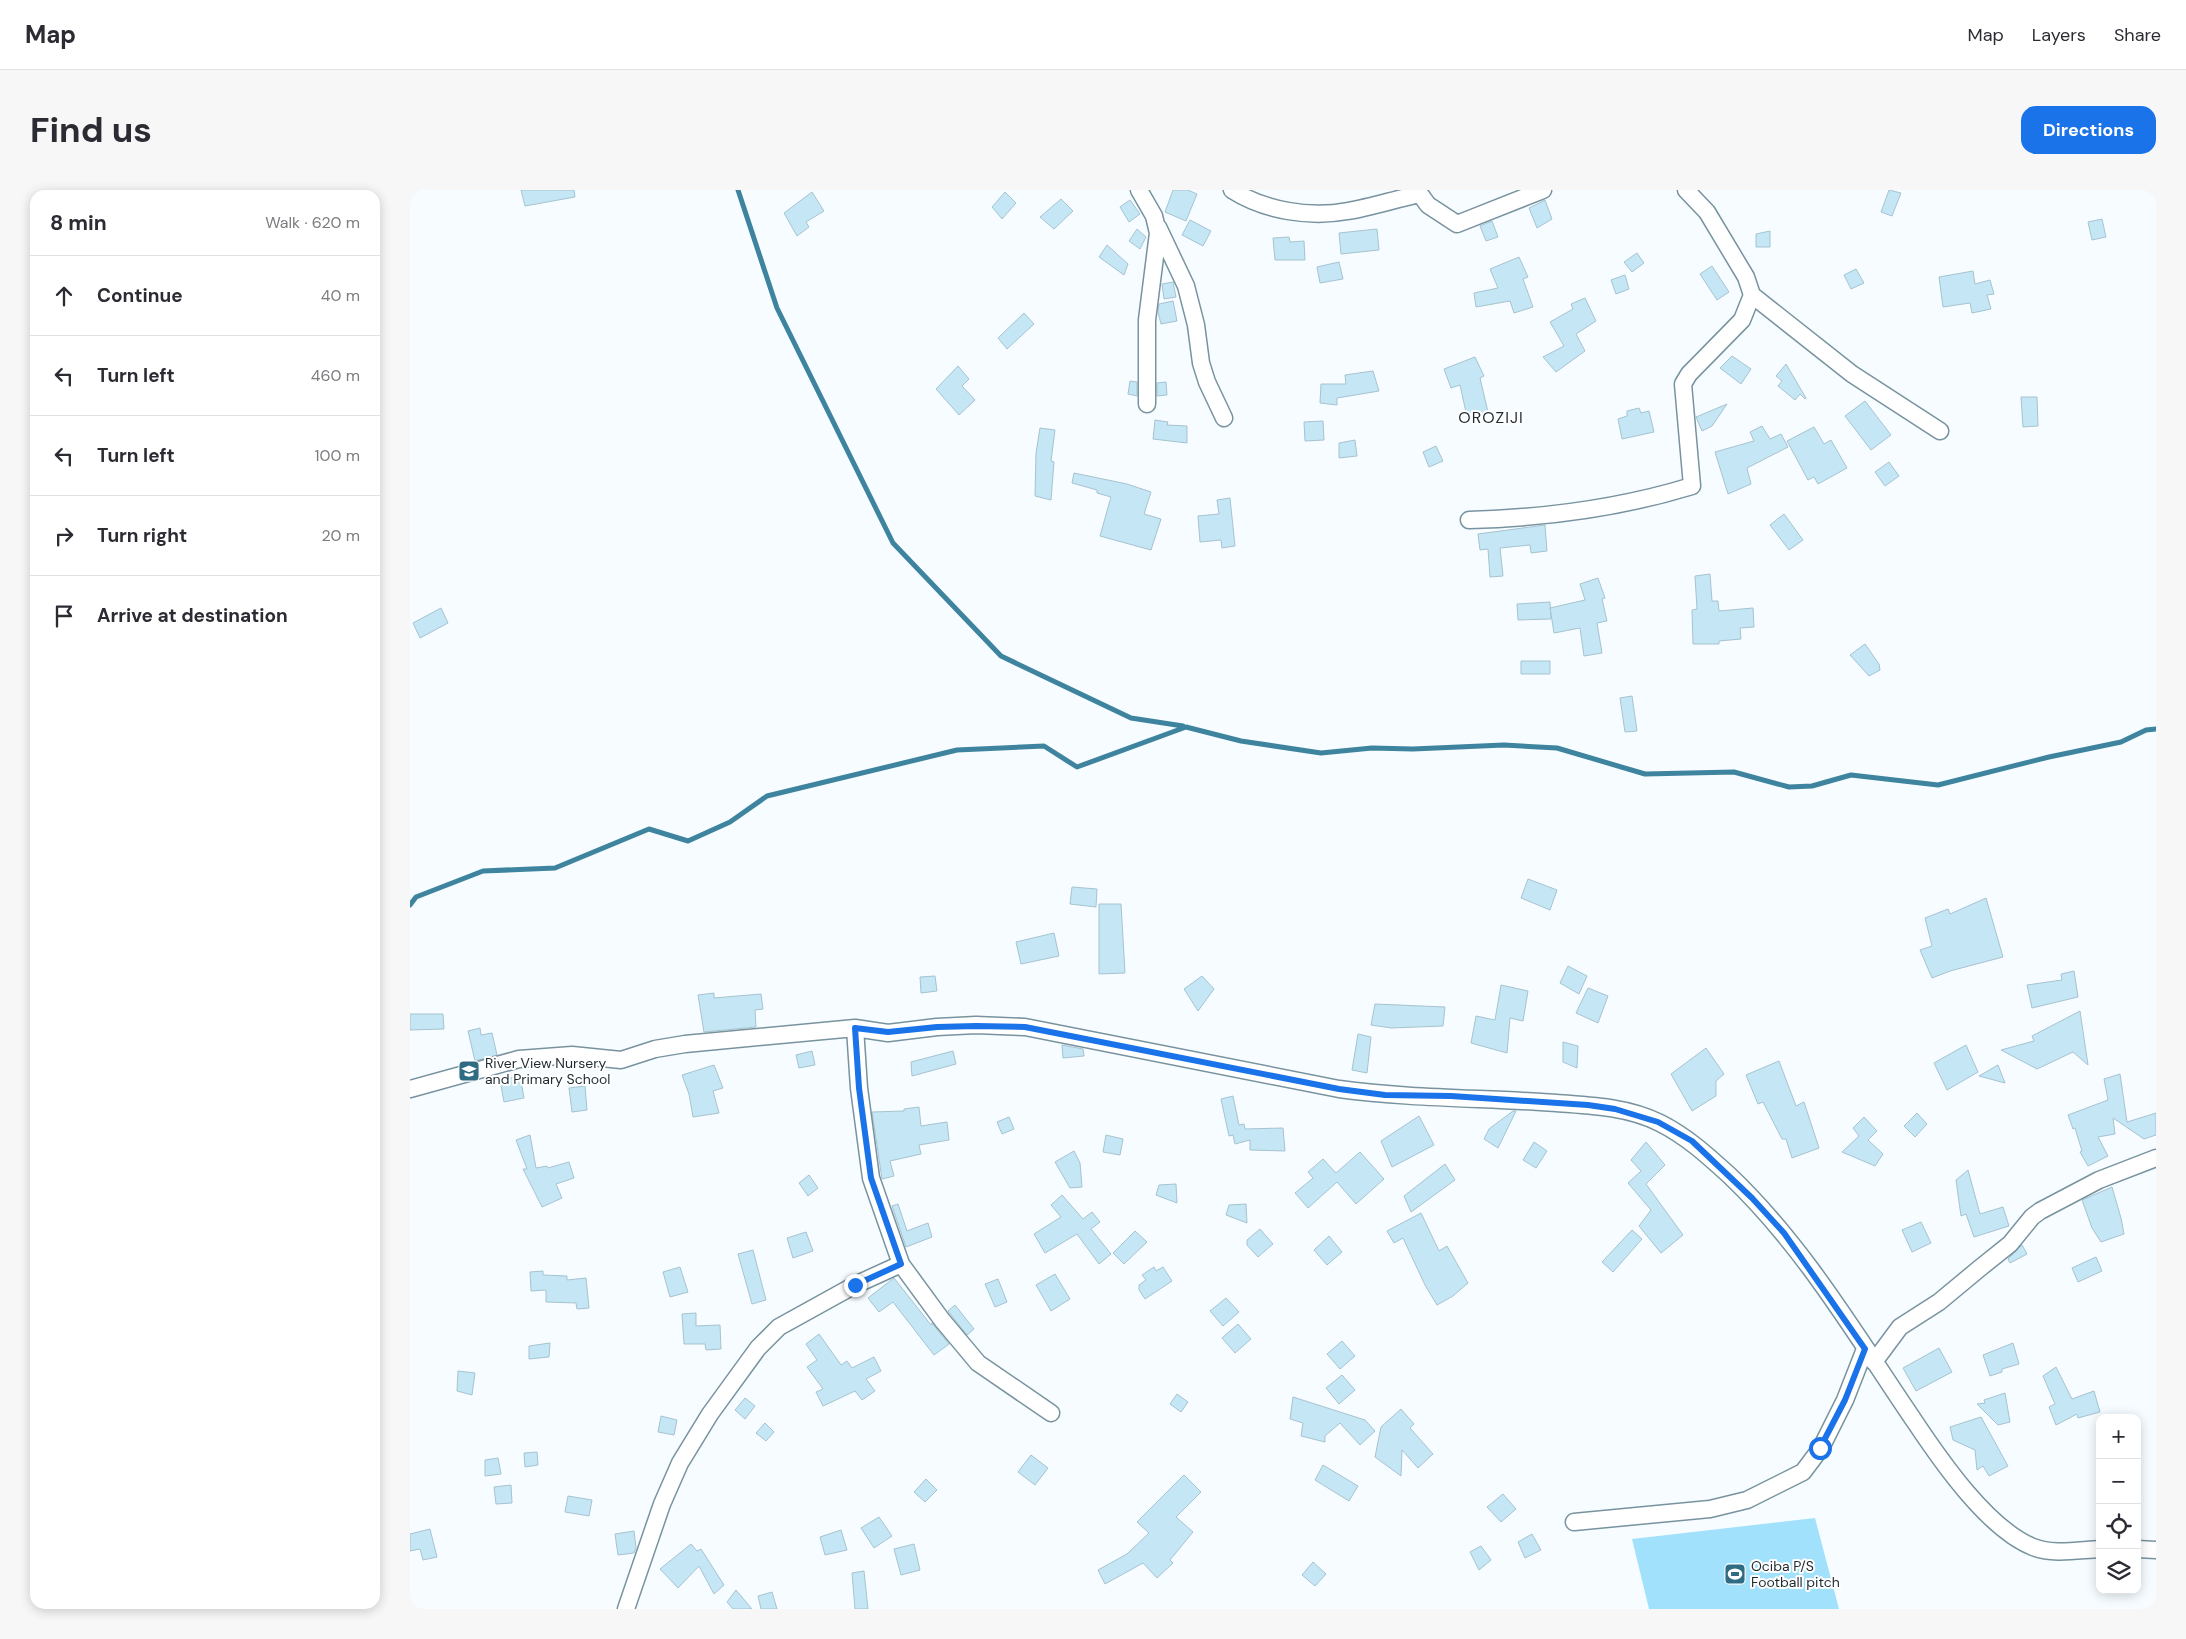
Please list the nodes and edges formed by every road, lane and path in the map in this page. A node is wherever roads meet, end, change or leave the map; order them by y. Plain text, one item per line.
1 (1139, 190) edge
2 (1232, 190) edge
3 (1543, 190) edge
4 (1686, 190) edge
5 (1157, 225) junction
6 (1752, 295) junction
7 (1147, 404) dead end
8 (1224, 418) dead end
9 (1940, 432) dead end
10 (1469, 520) dead end
11 (855, 1028) junction
12 (410, 1089) edge
13 (2156, 1158) edge
14 (901, 1264) junction
15 (1870, 1356) junction
16 (1051, 1413) dead end
17 (1574, 1522) dead end
18 (2096, 1549) edge
19 (2141, 1549) edge
20 (2156, 1550) edge
21 (626, 1609) edge

1 - 5 street
2 - 3 street
4 - 6 street
5 - 7 street
5 - 8 street
6 - 9 street
6 - 10 street
11 - 12 street
11 - 14 street
11 - 15 street
13 - 15 street
14 - 16 street
14 - 21 street
15 - 17 street
15 - 18 street
19 - 20 street

